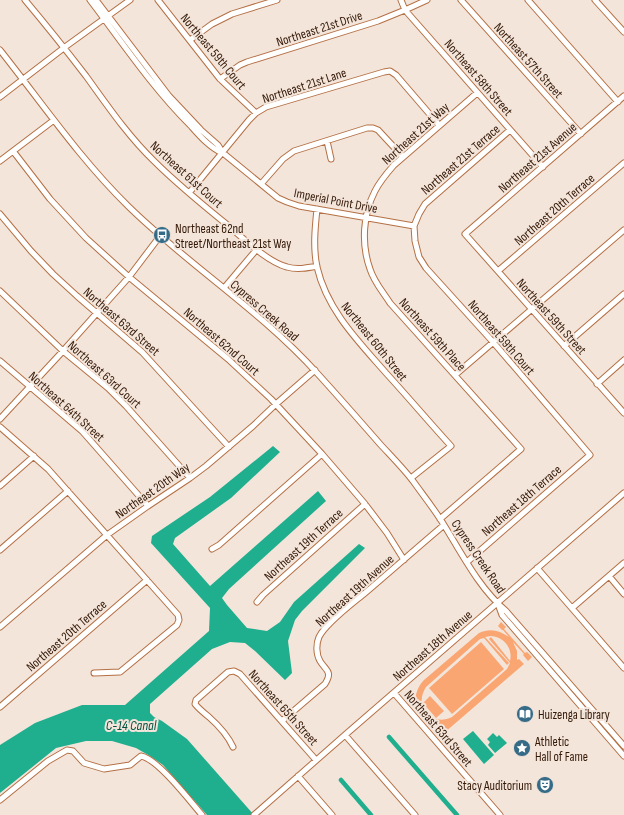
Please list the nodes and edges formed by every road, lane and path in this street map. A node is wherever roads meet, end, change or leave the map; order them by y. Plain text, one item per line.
1 (24, 0) edge
2 (90, 0) edge
3 (96, 0) edge
4 (130, 0) edge
5 (158, 0) edge
6 (277, 0) edge
7 (402, 0) edge
8 (427, 0) edge
9 (461, 0) edge
10 (528, 0) edge
11 (595, 0) edge
12 (405, 10) junction
13 (106, 17) junction
14 (624, 32) edge
15 (190, 40) junction
16 (65, 48) junction
17 (0, 50) edge
18 (220, 79) junction
19 (24, 80) junction
20 (477, 93) junction
21 (624, 96) edge
22 (0, 97) edge
23 (618, 102) junction
24 (256, 114) junction
25 (54, 120) junction
26 (439, 126) junction
27 (510, 130) junction
28 (581, 134) junction
29 (327, 141) junction
30 (13, 151) junction
31 (223, 153) junction
32 (403, 157) junction
33 (331, 159) dead end
34 (0, 161) edge
35 (624, 163) edge
36 (543, 167) junction
37 (261, 184) junction
38 (189, 193) junction
39 (316, 209) junction
40 (0, 214) edge
41 (366, 217) junction
42 (414, 226) junction
43 (624, 230) edge
44 (465, 234) joint
45 (160, 236) junction
46 (257, 249) junction
47 (317, 266) junction
48 (498, 271) junction
49 (129, 277) junction
50 (224, 288) junction
51 (0, 291) edge
52 (624, 294) edge
53 (531, 309) junction
54 (97, 313) junction
55 (493, 342) junction
56 (564, 346) junction
57 (63, 351) junction
58 (624, 360) edge
59 (0, 361) edge
60 (315, 370) junction
61 (455, 375) junction
62 (597, 384) junction
63 (30, 386) junction
64 (276, 404) junction
65 (624, 413) edge
66 (0, 419) edge
67 (0, 427) edge
68 (229, 447) junction
69 (322, 454) junction
70 (590, 455) joint
71 (34, 456) junction
72 (190, 478) junction
73 (411, 478) junction
74 (0, 486) edge
75 (68, 491) junction
76 (624, 493) edge
77 (365, 504) junction
78 (148, 506) junction
79 (440, 519) junction
80 (444, 524) junction
81 (107, 535) junction
82 (212, 549) dead end
83 (0, 550) edge
84 (404, 560) junction
85 (467, 562) junction
86 (624, 563) edge
87 (537, 568) junction
88 (608, 576) junction
89 (147, 580) junction
90 (624, 594) edge
91 (257, 602) dead end
92 (497, 603) junction
93 (572, 608) junction
94 (0, 627) edge
95 (624, 668) edge
96 (94, 673) dead end
97 (394, 693) junction
98 (0, 706) edge
99 (282, 720) junction
100 (345, 735) junction
101 (233, 746) dead end
102 (624, 746) edge
103 (624, 756) edge
104 (316, 760) junction
105 (298, 776) junction
106 (0, 800) edge
107 (202, 815) edge
108 (255, 815) edge
109 (332, 815) edge
110 (415, 815) edge
111 (500, 815) edge

1 - 16 street, Northeast 61st Court
2 - 13 street, Imperial Point Drive
3 - 13 street, Imperial Point Drive
4 - 13 street
5 - 15 street, Northeast 59th Court
6 - 15 street
7 - 12 street, Northeast 58th Street
8 - 12 street, Northeast 21st Drive
9 - 28 street, Northeast 57th Street
10 - 23 street
11 - 14 street
12 - 18 street, Northeast 21st Drive
12 - 20 street, Northeast 58th Street
13 - 16 street
13 - 31 street, Imperial Point Drive
15 - 18 street, Northeast 59th Court
16 - 19 street
16 - 38 street, Northeast 61st Court
17 - 19 street, Cypress Creek Road
18 - 24 street, Northeast 59th Court
19 - 22 street
19 - 25 street, Cypress Creek Road
20 - 26 street, Northeast 21st Way
20 - 27 street, Northeast 58th Street
21 - 23 street, Northeast 21st Avenue
23 - 28 street, Northeast 21st Avenue
24 - 26 street, Northeast 21st Lane
24 - 31 street, Northeast 21st Lane
25 - 30 street
25 - 45 street, Cypress Creek Road
26 - 32 street, Northeast 21st Way
27 - 36 street, Northeast 58th Street
27 - 42 street, Northeast 21st Terrace
28 - 36 street, Northeast 21st Avenue
29 - 32 street
29 - 33 street
29 - 37 street
30 - 34 street
30 - 49 street, Northeast 62nd Court
31 - 37 street, Imperial Point Drive
31 - 38 street, Northeast 21st Lane
32 - 41 street, Northeast 21st Way
35 - 48 street, Northeast 20th Terrace
36 - 44 street, Northeast 21st Avenue
37 - 39 street, Imperial Point Drive
38 - 46 street, Northeast 61st Court
39 - 41 street, Imperial Point Drive
39 - 47 street, Northeast 60th Street
40 - 54 street, Northeast 63rd Street
41 - 42 street, Imperial Point Drive
41 - 61 street, Northeast 59th Place
42 - 55 street, Northeast 59th Court
43 - 53 street
44 - 48 street, Northeast 59th Street
45 - 49 street
45 - 50 street, Cypress Creek Road
46 - 47 street, Northeast 61st Court
46 - 50 street
47 - 73 street, Northeast 60th Street
48 - 53 street, Northeast 59th Street
49 - 54 street
49 - 64 street, Northeast 62nd Court
50 - 60 street, Cypress Creek Road
51 - 57 street, Northeast 63rd Court
52 - 56 street
53 - 55 street
53 - 56 street, Northeast 59th Street
54 - 57 street
54 - 68 street, Northeast 63rd Street
55 - 61 street
55 - 70 street, Northeast 59th Court
56 - 62 street, Northeast 59th Street
57 - 63 street
57 - 72 street, Northeast 63rd Court
58 - 62 street
59 - 63 street, Northeast 64th Street
60 - 64 street, Northeast 20th Way
60 - 73 street, Cypress Creek Road
61 - 79 street, Northeast 59th Place
62 - 65 street, Northeast 59th Street
63 - 66 street
63 - 78 street, Northeast 64th Street
64 - 68 street, Northeast 20th Way
64 - 69 street, Northeast 62nd Court
67 - 71 street
68 - 72 street, Northeast 20th Way
69 - 77 street, Northeast 62nd Court
69 - 82 street
70 - 85 street, Northeast 18th Terrace
71 - 74 street
71 - 75 street
72 - 78 street, Northeast 20th Way
73 - 79 street, Cypress Creek Road
75 - 81 street
75 - 83 street
76 - 87 street, Northeast 18th Avenue
77 - 84 street, Northeast 62nd Court
77 - 91 street, Northeast 19th Terrace
78 - 81 street, Northeast 20th Way
79 - 80 street, Cypress Creek Road
80 - 84 street, Northeast 19th Avenue
80 - 85 street, Cypress Creek Road
81 - 89 street
81 - 94 street, Northeast 20th Way
84 - 99 street, Northeast 19th Avenue
85 - 92 street, Cypress Creek Road
86 - 88 street
87 - 92 street, Northeast 18th Avenue
87 - 93 street
88 - 90 street
88 - 93 street
89 - 96 street
89 - 98 street, Northeast 20th Terrace
92 - 97 street, Northeast 18th Avenue
92 - 102 street, Cypress Creek Road
92 - 103 street, Cypress Creek Road
93 - 95 street
97 - 100 street, Northeast 18th Avenue
97 - 111 street, Northeast 63rd Street
99 - 101 street, Northeast 65th Street
99 - 104 street, Northeast 65th Street
100 - 104 street, Northeast 18th Avenue
100 - 110 street
104 - 105 street, Northeast 18th Avenue
105 - 108 street, Northeast 18th Avenue
105 - 109 street
106 - 107 street

